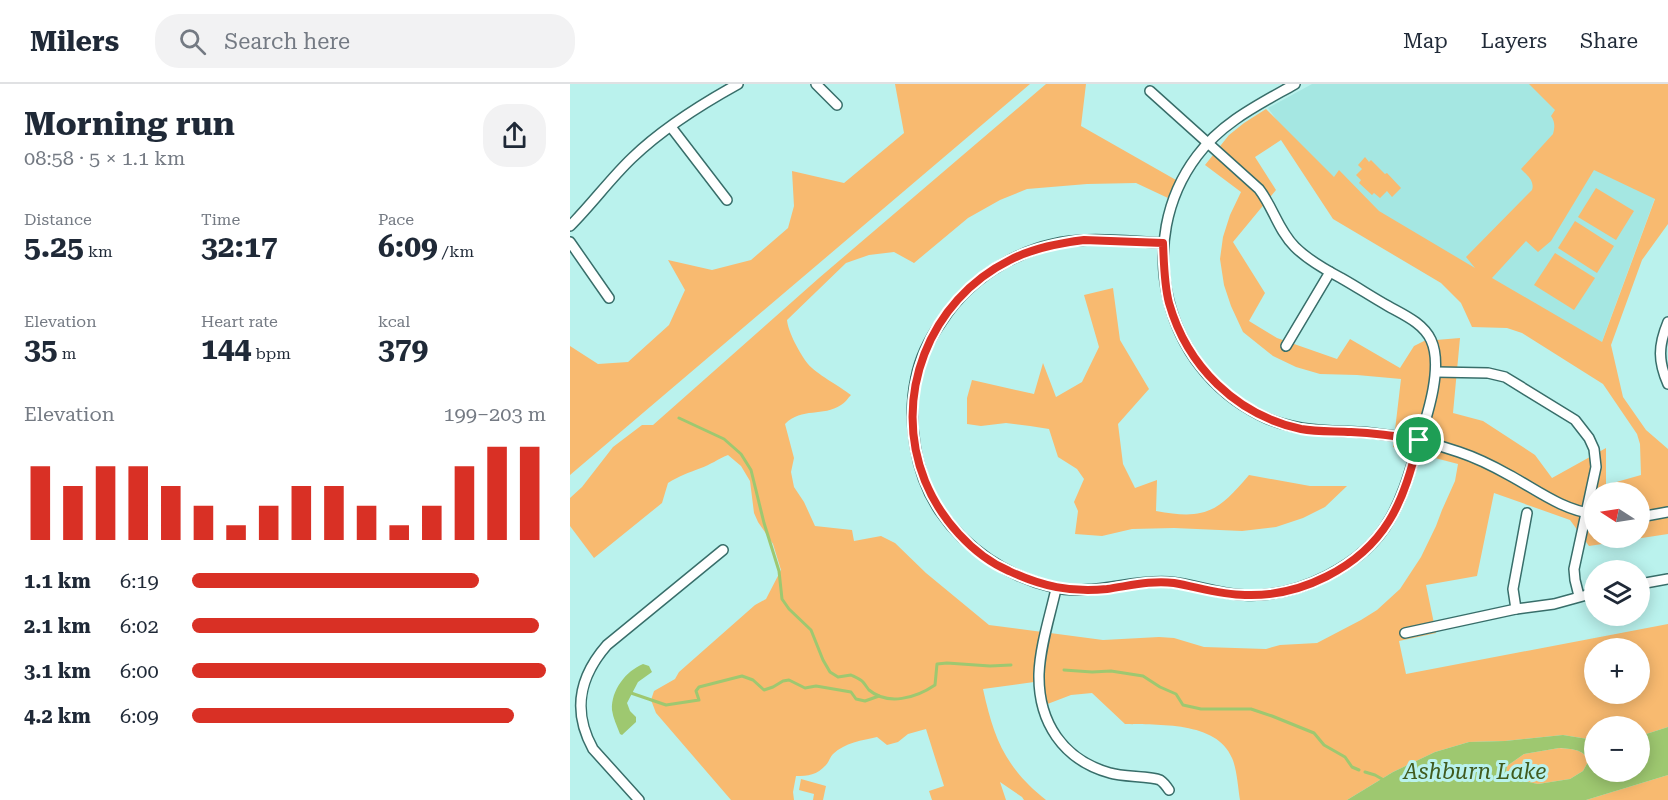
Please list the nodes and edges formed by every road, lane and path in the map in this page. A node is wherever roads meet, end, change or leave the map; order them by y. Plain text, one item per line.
1 (738, 84) edge
2 (816, 84) edge
3 (1295, 84) edge
4 (1150, 91) dead end
5 (837, 105) dead end
6 (670, 127) junction
7 (1208, 142) junction
8 (727, 200) dead end
9 (570, 226) edge
10 (570, 242) edge
11 (1163, 243) junction
12 (1330, 272) junction
13 (609, 298) dead end
14 (1668, 322) edge
15 (1286, 346) dead end
16 (1436, 372) junction
17 (1668, 384) edge
18 (1419, 440) junction
19 (1594, 482) edge
20 (1584, 511) edge
21 (1668, 512) edge
22 (1527, 513) dead end
23 (1650, 515) edge
24 (1584, 536) edge
25 (723, 550) dead end
26 (1668, 579) edge
27 (1650, 582) edge
28 (1056, 589) junction
29 (1584, 595) edge
30 (1579, 596) junction
31 (1516, 609) junction
32 (1405, 633) dead end
33 (1170, 789) dead end
34 (639, 800) edge

1 - 6 street
2 - 5 street
3 - 7 street
4 - 7 street
6 - 8 street
6 - 9 street
7 - 11 street
7 - 12 street
10 - 13 street
11 - 18 street
11 - 28 street
12 - 15 street
12 - 16 street
14 - 17 street
16 - 18 street
16 - 19 street
18 - 20 street
18 - 28 street
21 - 23 street
22 - 31 street
24 - 30 street
25 - 34 street
26 - 27 street
28 - 33 street
29 - 30 street
30 - 31 street
31 - 32 street

